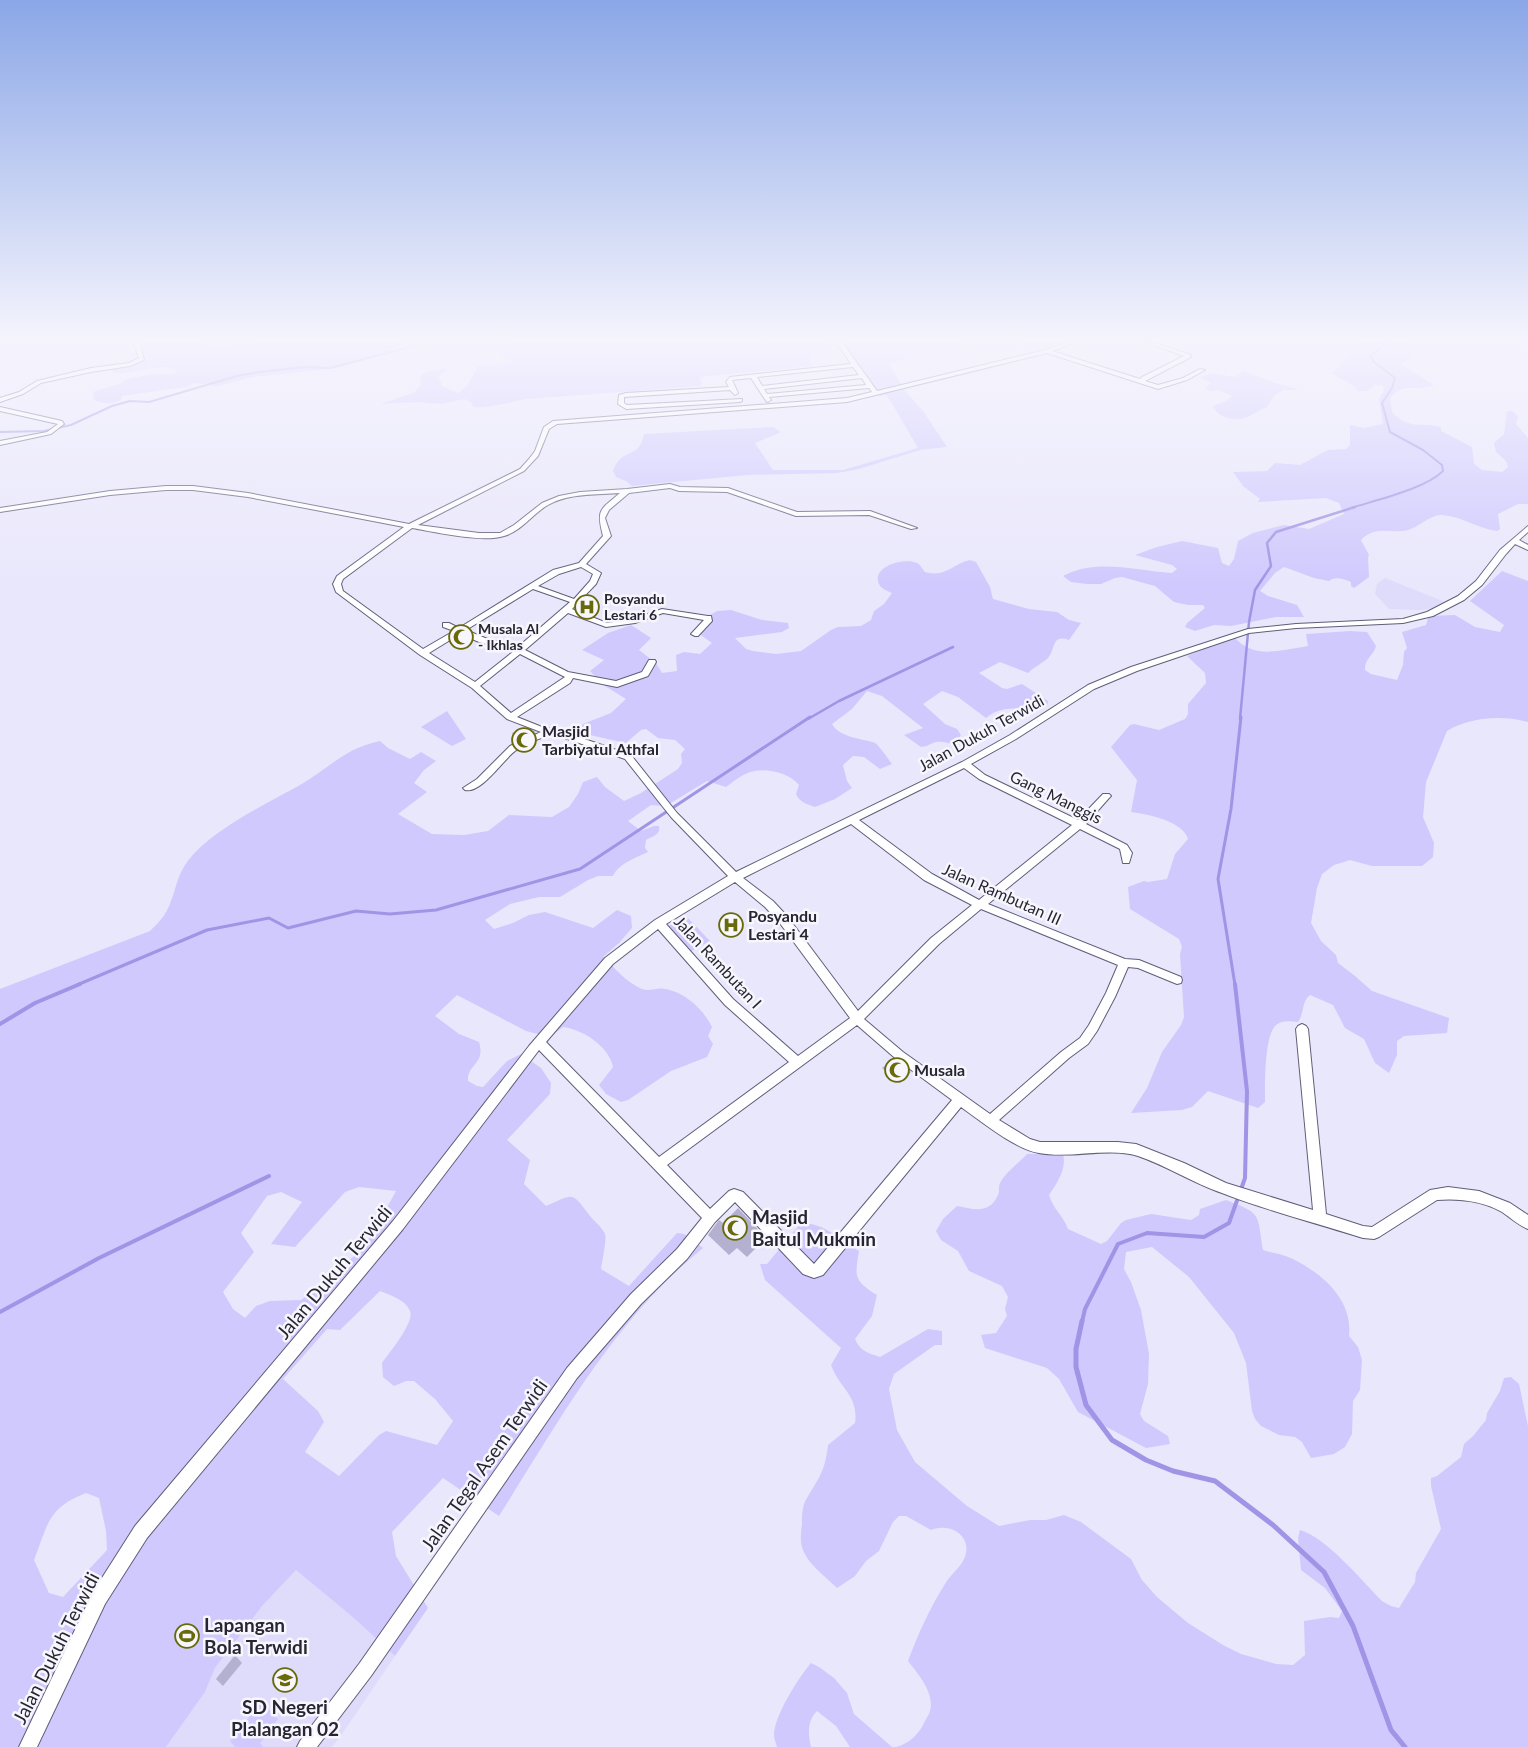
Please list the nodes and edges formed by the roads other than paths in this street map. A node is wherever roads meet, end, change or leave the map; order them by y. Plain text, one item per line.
1 (60, 423) edge
2 (554, 423) edge
3 (0, 443) edge
4 (627, 492) junction
5 (0, 510) edge
6 (410, 526) junction
7 (913, 528) dead end
8 (1528, 528) edge
9 (1515, 541) junction
10 (1528, 548) edge
11 (582, 565) junction
12 (533, 587) junction
13 (576, 602) junction
14 (567, 610) junction
15 (446, 625) dead end
16 (459, 631) junction
17 (695, 634) dead end
18 (519, 650) junction
19 (423, 653) junction
20 (652, 662) dead end
21 (566, 674) junction
22 (475, 686) junction
23 (510, 717) junction
24 (550, 731) junction
25 (964, 764) junction
26 (468, 788) dead end
27 (1106, 796) dead end
28 (852, 820) junction
29 (1079, 825) junction
30 (1126, 860) dead end
31 (735, 877) junction
32 (979, 904) junction
33 (659, 923) junction
34 (1124, 963) junction
35 (1177, 980) dead end
36 (857, 1019) junction
37 (1302, 1029) dead end
38 (539, 1042) junction
39 (798, 1063) junction
40 (960, 1100) junction
41 (990, 1121) junction
42 (658, 1165) junction
43 (1320, 1217) junction
44 (710, 1218) junction
45 (1528, 1223) edge
46 (28, 1747) edge
47 (306, 1747) edge

1 - 3 street
2 - 6 street
4 - 6 street
4 - 7 street
4 - 11 street
5 - 6 street
6 - 19 street
8 - 9 street, Jalan Dukuh Terwidi
9 - 10 street
9 - 25 street, Jalan Dukuh Terwidi
11 - 12 street
11 - 13 street
12 - 13 street
12 - 16 street
13 - 14 street
14 - 17 street
14 - 18 street
15 - 16 street
16 - 18 street
16 - 19 street
18 - 21 street
18 - 22 street
19 - 22 street
20 - 21 street
21 - 23 street
22 - 23 street
23 - 24 street
24 - 26 street
24 - 31 street
25 - 28 street, Jalan Dukuh Terwidi
25 - 29 street, Gang Manggis
27 - 29 street
28 - 31 street, Jalan Dukuh Terwidi
28 - 32 street, Jalan Rambutan III
29 - 30 street, Gang Manggis
29 - 32 street
31 - 33 street, Jalan Dukuh Terwidi
31 - 36 street
32 - 34 street, Jalan Rambutan III
32 - 36 street
33 - 38 street, Jalan Dukuh Terwidi
33 - 39 street, Jalan Rambutan I
34 - 35 street, Jalan Rambutan III
34 - 41 street
36 - 39 street
36 - 40 street
37 - 43 street
38 - 42 street
38 - 46 street, Jalan Dukuh Terwidi
39 - 42 street
40 - 41 street
40 - 44 street, Jalan Tegal Asem Terwidi
41 - 43 street
42 - 44 street
43 - 45 street
44 - 47 street, Jalan Tegal Asem Terwidi

